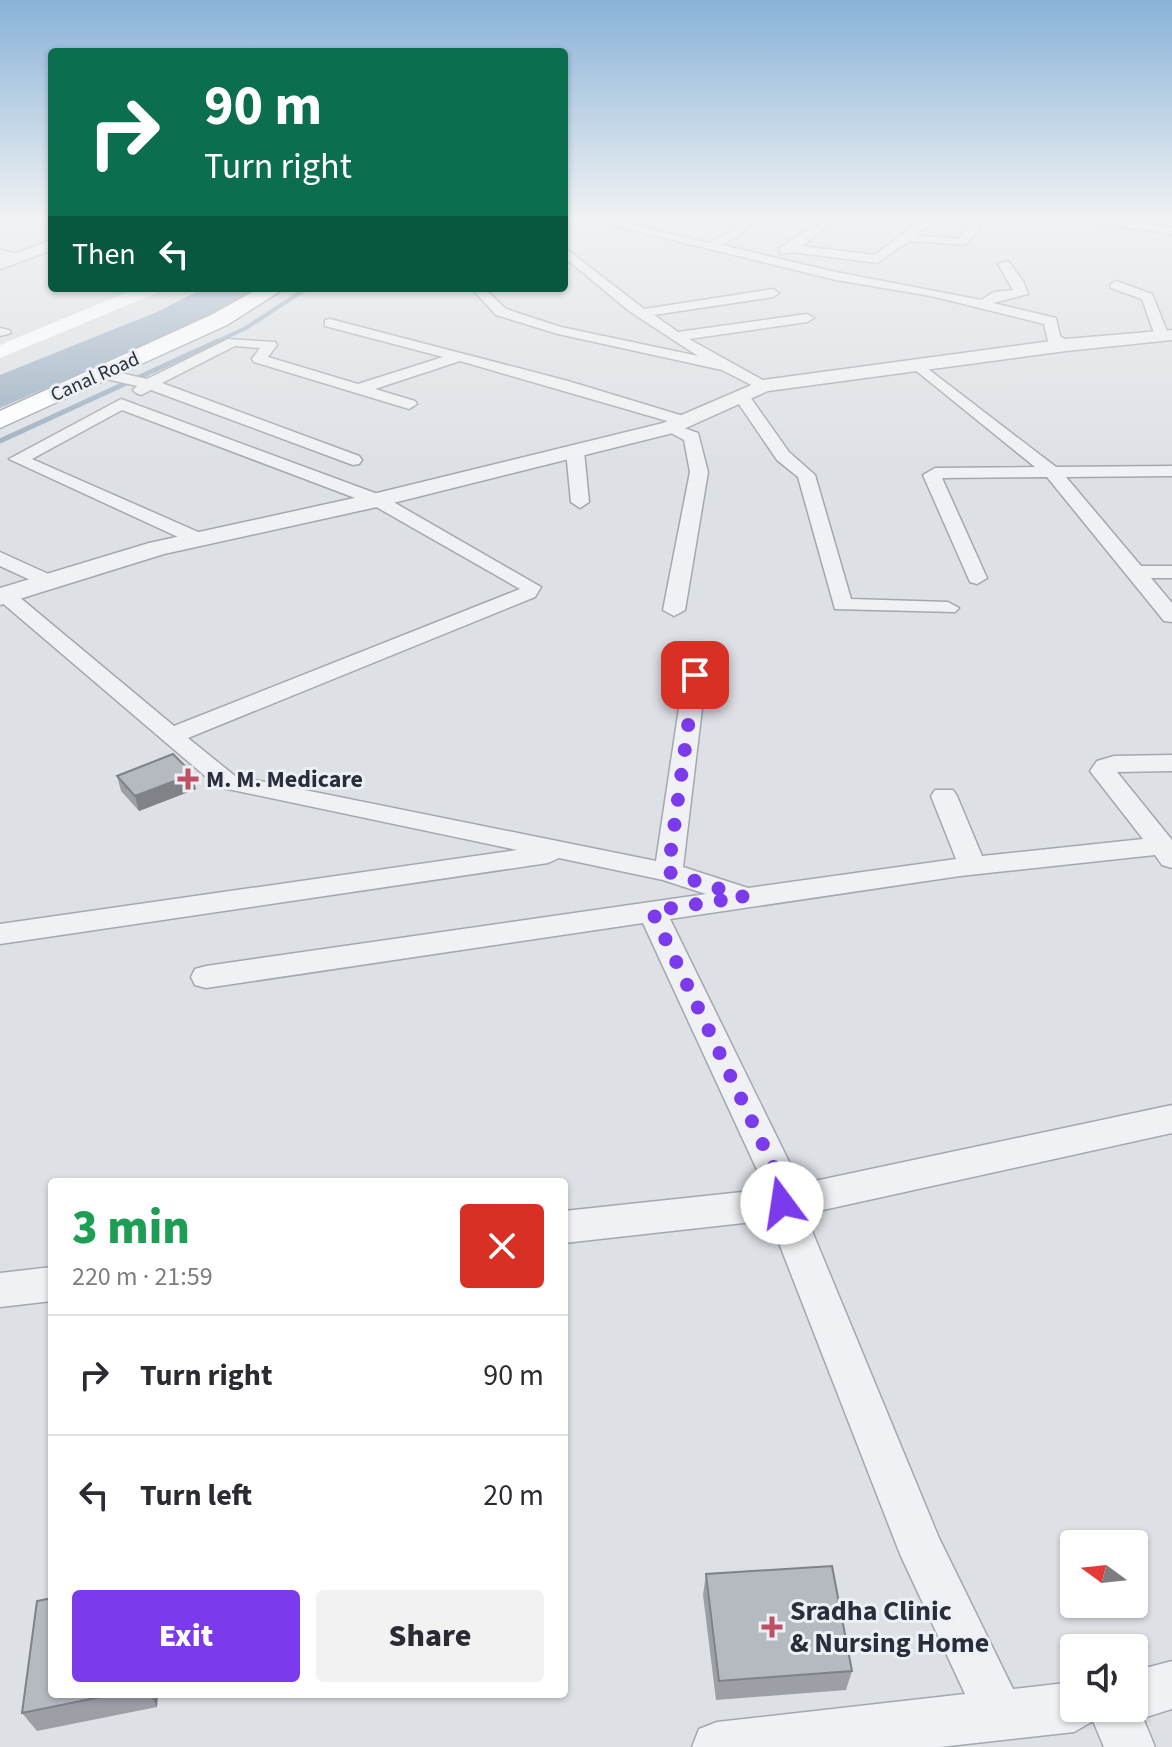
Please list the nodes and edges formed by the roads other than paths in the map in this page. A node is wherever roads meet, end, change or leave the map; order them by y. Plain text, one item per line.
1 (119, 300) edge
2 (255, 300) edge
3 (489, 300) edge
4 (626, 300) edge
5 (731, 300) edge
6 (962, 300) edge
7 (989, 300) edge
8 (1151, 300) edge
9 (984, 304) junction
10 (643, 313) junction
11 (807, 318) dead end
12 (330, 323) dead end
13 (1167, 335) edge
14 (677, 336) junction
15 (1, 339) edge
16 (1066, 345) junction
17 (459, 357) junction
18 (722, 366) junction
19 (919, 366) junction
20 (103, 374) junction
21 (149, 384) junction
22 (763, 386) junction
23 (361, 388) junction
24 (742, 397) junction
25 (121, 404) junction
26 (409, 404) dead end
27 (0, 420) edge
28 (678, 425) junction
29 (575, 451) junction
30 (353, 460) dead end
31 (1172, 471) edge
32 (1053, 473) junction
33 (377, 500) junction
34 (580, 502) dead end
35 (198, 539) junction
36 (0, 558) edge
37 (1135, 572) junction
38 (1172, 572) edge
39 (977, 578) dead end
40 (48, 581) junction
41 (3, 596) edge
42 (948, 608) dead end
43 (674, 610) dead end
44 (1172, 616) edge
45 (695, 675) dead end
46 (171, 736) junction
47 (1172, 763) edge
48 (944, 796) dead end
49 (568, 851) junction
50 (1167, 852) edge
51 (972, 865) junction
52 (668, 872) junction
53 (744, 897) junction
54 (652, 911) junction
55 (0, 934) edge
56 (206, 977) dead end
57 (1172, 1119) edge
58 (782, 1203) junction
59 (568, 1227) edge
60 (48, 1284) edge
61 (0, 1290) edge
62 (1172, 1685) edge
63 (1148, 1692) edge
64 (1060, 1709) edge
65 (1000, 1715) junction
66 (1118, 1722) edge
67 (717, 1747) edge
68 (1130, 1747) edge

1 - 15 main road
2 - 20 main road, Canal Road
3 - 18 street
4 - 10 street
5 - 10 street
6 - 9 street
7 - 9 street
8 - 13 street
9 - 16 street
10 - 14 street
11 - 14 street
12 - 17 street
13 - 16 street
14 - 18 street
16 - 19 street
17 - 23 street
17 - 28 street
18 - 22 street
19 - 22 street
19 - 32 street
20 - 21 street
20 - 27 main road, Canal Road
21 - 23 street
21 - 25 street
21 - 30 street
22 - 24 street
23 - 26 street
24 - 28 street
24 - 42 street
25 - 33 street
25 - 35 street
28 - 29 street
28 - 43 street
29 - 33 street
29 - 34 street
31 - 32 street
32 - 37 street
32 - 39 street
33 - 35 street
33 - 46 street
35 - 40 street
36 - 40 street
37 - 38 street
37 - 44 street
40 - 41 street
41 - 46 street
45 - 52 street
46 - 49 street
47 - 50 street
48 - 51 street
49 - 52 street
49 - 55 street
50 - 51 street
51 - 53 street
52 - 53 street
53 - 54 street
54 - 56 street
54 - 58 street
57 - 58 street
58 - 59 street
58 - 65 street
60 - 61 street
62 - 63 street
64 - 65 street
65 - 67 street
66 - 68 street

